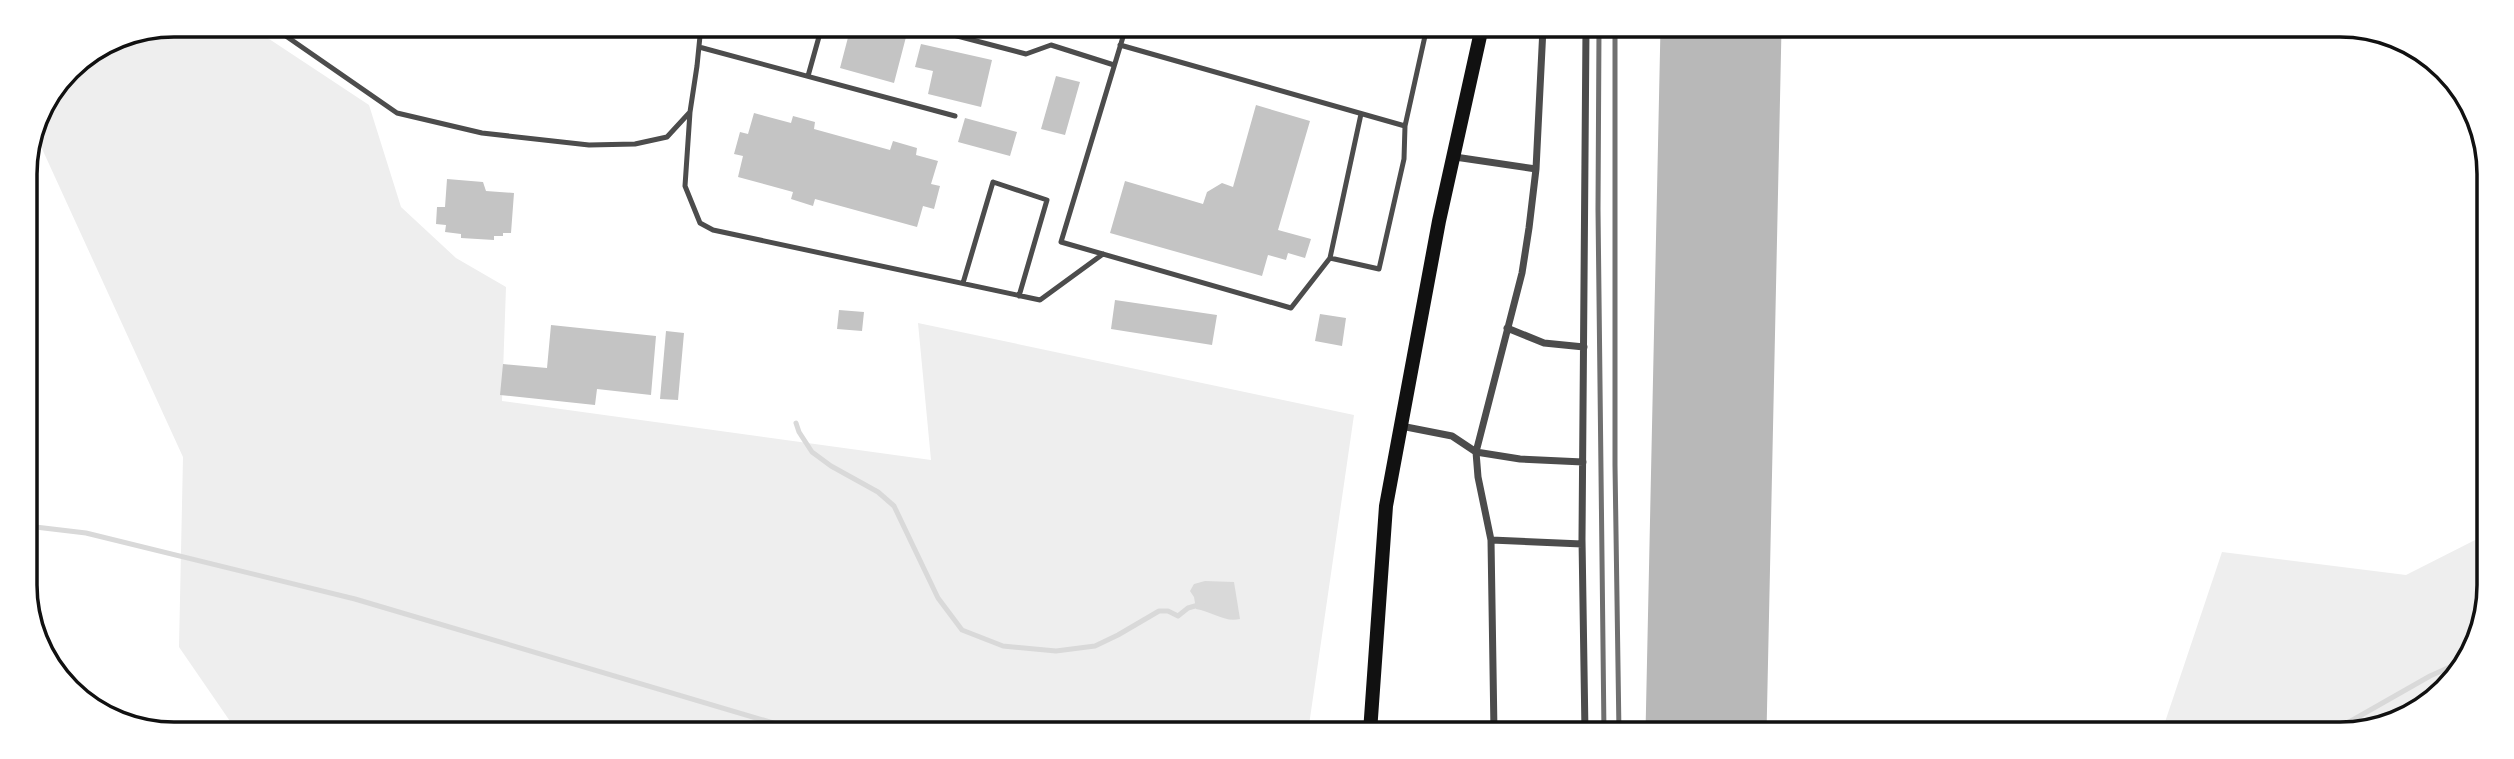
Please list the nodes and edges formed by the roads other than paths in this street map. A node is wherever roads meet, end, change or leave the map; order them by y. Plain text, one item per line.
1 (287, 37) edge
2 (700, 37) edge
3 (819, 37) edge
4 (961, 37) edge
5 (1123, 37) edge
6 (1425, 37) edge
7 (1480, 37) edge
8 (1543, 37) edge
9 (1586, 37) edge
10 (1121, 46) junction
11 (699, 47) junction
12 (1114, 65) junction
13 (808, 76) junction
14 (690, 112) junction
15 (1361, 114) junction
16 (955, 116) dead end
17 (1405, 126) junction
18 (1455, 157) junction
19 (1536, 169) junction
20 (1103, 254) junction
21 (1330, 258) junction
22 (963, 283) junction
23 (1019, 296) junction
24 (1507, 328) junction
25 (1584, 347) junction
26 (1400, 426) junction
27 (1476, 452) junction
28 (1583, 462) junction
29 (1491, 540) junction
30 (1582, 544) junction
31 (1371, 722) edge
32 (1494, 722) edge
33 (1585, 722) edge

1 - 14 lane
2 - 11 lane
3 - 13 lane
4 - 12 lane
5 - 10 lane
6 - 17 lane
7 - 18 main road
8 - 19 street
9 - 25 street
10 - 12 lane
10 - 15 lane
11 - 13 lane
11 - 14 lane
12 - 20 lane
13 - 16 lane
14 - 22 lane
15 - 17 lane
15 - 21 lane
17 - 21 lane
18 - 19 street
18 - 26 main road
19 - 24 street
20 - 21 lane
20 - 23 lane
22 - 23 lane
22 - 23 lane
24 - 25 street
24 - 27 street
25 - 28 street
26 - 27 street
26 - 31 main road
27 - 28 street
27 - 29 street
28 - 30 street
29 - 30 street
29 - 32 street
30 - 33 street

